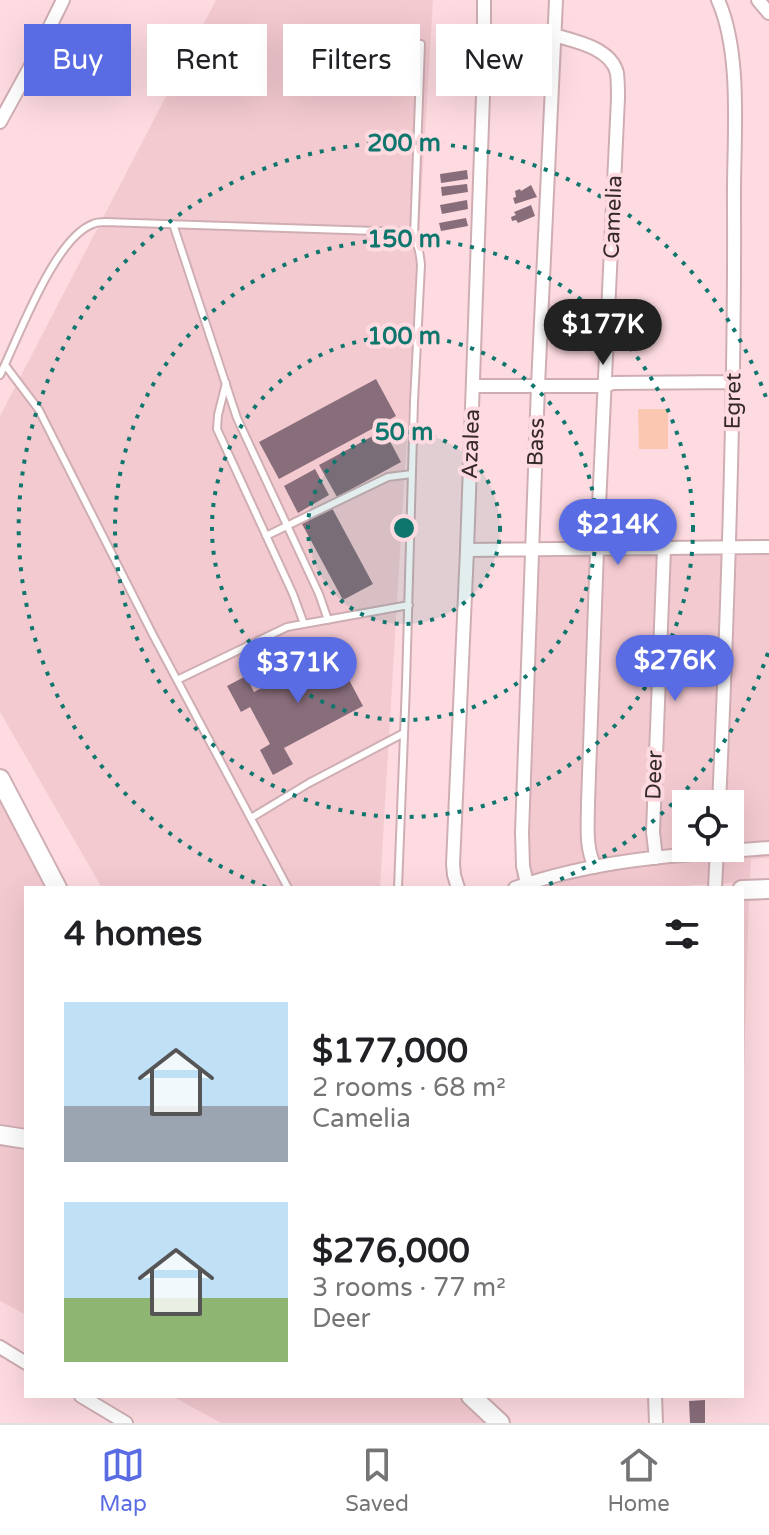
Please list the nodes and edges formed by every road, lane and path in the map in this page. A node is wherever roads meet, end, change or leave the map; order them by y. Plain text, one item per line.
1 (63, 0) edge
2 (484, 0) edge
3 (556, 0) edge
4 (718, 0) edge
5 (758, 0) edge
6 (769, 13) edge
7 (554, 35) junction
8 (421, 44) dead end
9 (0, 122) edge
10 (173, 224) junction
11 (414, 236) junction
12 (5, 365) junction
13 (0, 375) edge
14 (734, 382) junction
15 (226, 383) junction
16 (473, 386) junction
17 (538, 386) junction
18 (605, 386) junction
19 (412, 474) junction
20 (288, 525) junction
21 (266, 536) junction
22 (769, 547) edge
23 (729, 548) junction
24 (532, 549) junction
25 (597, 549) junction
26 (664, 549) junction
27 (467, 550) junction
28 (409, 605) junction
29 (328, 620) junction
30 (304, 624) junction
31 (177, 680) junction
32 (404, 733) junction
33 (0, 779) edge
34 (720, 790) edge
35 (251, 818) junction
36 (769, 848) edge
37 (744, 849) edge
38 (672, 856) edge
39 (656, 858) junction
40 (716, 862) edge
41 (595, 867) junction
42 (56, 886) edge
43 (287, 886) edge
44 (398, 886) edge
45 (457, 886) edge
46 (521, 886) edge
47 (715, 886) edge
48 (769, 889) edge
49 (744, 890) edge
50 (0, 1135) edge
51 (24, 1139) edge
52 (0, 1347) edge
53 (24, 1362) edge
54 (84, 1398) edge
55 (473, 1398) edge
56 (655, 1398) edge
57 (126, 1423) edge
58 (500, 1423) edge
59 (656, 1423) edge

1 - 9 street
2 - 16 street, Azalea
3 - 7 street, Bass
4 - 14 street, Egret
5 - 6 street
7 - 17 street, Bass
7 - 18 street, Camelia
8 - 11 lane
10 - 11 lane
10 - 12 lane
10 - 15 lane
11 - 19 lane
12 - 13 lane
12 - 31 lane
14 - 18 street
14 - 23 street, Egret
15 - 20 lane
15 - 21 lane
16 - 17 street
16 - 27 street, Azalea
17 - 18 street
17 - 24 street, Bass
18 - 25 street, Camelia
19 - 20 lane
19 - 28 lane
20 - 21 lane
20 - 29 lane
21 - 30 lane
22 - 23 street
23 - 26 street
23 - 34 street, Egret
24 - 25 street
24 - 27 street
24 - 46 street, Bass
25 - 26 street
25 - 41 street, Camelia
26 - 39 street, Deer
27 - 45 street, Azalea
28 - 29 lane
28 - 32 lane
29 - 30 lane
30 - 31 lane
31 - 35 lane
32 - 35 lane
32 - 44 lane
33 - 42 main road
35 - 43 lane
36 - 37 street
38 - 39 street
39 - 41 street
40 - 47 street
41 - 46 street
48 - 49 main road
50 - 51 main road
52 - 53 street
54 - 57 street
55 - 58 main road
56 - 59 street

